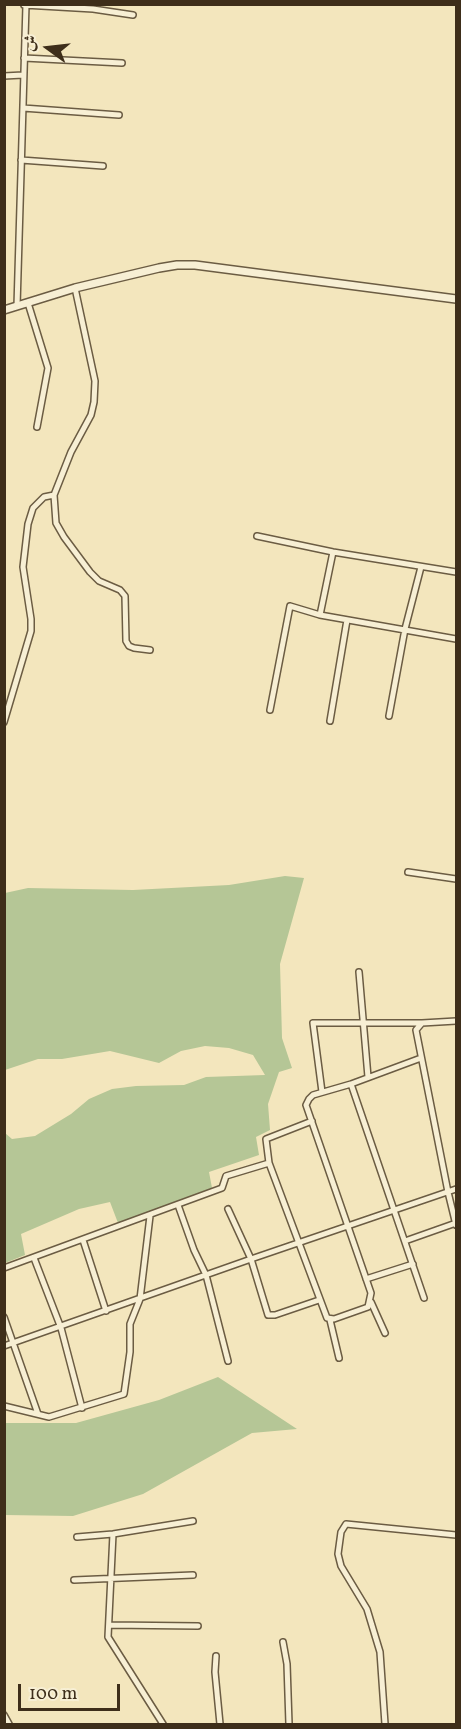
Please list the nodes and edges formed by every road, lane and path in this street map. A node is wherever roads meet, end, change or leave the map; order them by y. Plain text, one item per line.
1 (24, 5) edge
2 (56, 6) edge
3 (93, 7) edge
4 (133, 15) dead end
5 (24, 58) junction
6 (122, 63) dead end
7 (4, 75) edge
8 (23, 75) junction
9 (23, 108) junction
10 (119, 115) dead end
11 (21, 160) junction
12 (103, 166) dead end
13 (75, 288) junction
14 (456, 299) edge
15 (28, 303) junction
16 (17, 306) junction
17 (4, 310) edge
18 (37, 427) dead end
19 (54, 495) junction
20 (257, 536) dead end
21 (333, 552) junction
22 (421, 567) junction
23 (456, 572) edge
24 (320, 615) junction
25 (347, 620) junction
26 (405, 629) junction
27 (456, 639) edge
28 (150, 650) dead end
29 (270, 710) dead end
30 (389, 716) dead end
31 (330, 721) dead end
32 (4, 722) edge
33 (408, 872) dead end
34 (456, 879) edge
35 (359, 972) dead end
36 (456, 1021) edge
37 (364, 1023) junction
38 (422, 1023) junction
39 (422, 1058) junction
40 (368, 1077) junction
41 (351, 1084) junction
42 (322, 1092) junction
43 (312, 1121) junction
44 (269, 1163) junction
45 (456, 1190) edge
46 (448, 1192) junction
47 (178, 1205) junction
48 (228, 1209) dead end
49 (395, 1211) junction
50 (150, 1216) junction
51 (456, 1224) edge
52 (348, 1225) junction
53 (83, 1240) junction
54 (405, 1241) junction
55 (300, 1243) junction
56 (34, 1258) junction
57 (250, 1259) junction
58 (413, 1264) junction
59 (4, 1268) edge
60 (206, 1275) junction
61 (366, 1279) junction
62 (424, 1298) dead end
63 (140, 1299) junction
64 (319, 1300) junction
65 (371, 1302) junction
66 (106, 1311) junction
67 (4, 1317) edge
68 (330, 1320) junction
69 (61, 1328) junction
70 (385, 1333) dead end
71 (15, 1344) junction
72 (4, 1346) edge
73 (339, 1358) dead end
74 (228, 1361) dead end
75 (4, 1406) edge
76 (82, 1408) junction
77 (38, 1414) junction
78 (193, 1521) dead end
79 (113, 1534) junction
80 (456, 1535) edge
81 (77, 1537) dead end
82 (193, 1575) dead end
83 (111, 1579) junction
84 (74, 1580) dead end
85 (109, 1626) junction
86 (198, 1626) dead end
87 (283, 1641) dead end
88 (216, 1656) dead end
89 (4, 1715) edge
90 (9, 1725) edge
91 (163, 1725) edge
92 (220, 1725) edge
93 (289, 1725) edge
94 (385, 1725) edge

1 - 2 street
1 - 5 street
2 - 3 street
3 - 4 street
5 - 6 street
5 - 8 street
7 - 8 street
8 - 9 street
9 - 10 street
9 - 11 street
11 - 12 street
11 - 16 street
13 - 14 street
13 - 15 street
13 - 19 street
15 - 16 street
15 - 18 street
16 - 17 street
19 - 28 street
19 - 32 street
20 - 21 street
21 - 22 street
21 - 24 street
22 - 23 street
22 - 26 street
24 - 25 street
24 - 29 street
25 - 26 street
25 - 31 street
26 - 27 street
26 - 30 street
33 - 34 street
35 - 37 street
36 - 38 street
37 - 38 street
37 - 40 street
37 - 42 street
38 - 39 street
39 - 40 street
39 - 46 street
40 - 41 street
41 - 42 street
41 - 49 street
42 - 43 street
43 - 44 street
43 - 52 street
44 - 47 street
44 - 55 street
45 - 46 street
46 - 49 street
46 - 51 street
47 - 50 street
47 - 60 street
48 - 57 street
49 - 52 street
49 - 54 street
50 - 53 street
50 - 63 street
51 - 54 street
52 - 55 street
52 - 61 street
53 - 56 street
53 - 66 street
54 - 58 street
55 - 57 street
55 - 64 street
56 - 59 street
56 - 69 street
57 - 60 street
57 - 64 street
58 - 61 street
58 - 62 street
60 - 63 street
60 - 74 street
61 - 65 street
63 - 66 street
63 - 76 street
64 - 68 street
65 - 68 street
65 - 70 street
66 - 69 street
67 - 71 street
68 - 73 street
69 - 71 street
69 - 76 street
71 - 72 street
71 - 77 street
75 - 77 street
76 - 77 street
78 - 79 street
79 - 81 street
79 - 83 street
80 - 94 street
82 - 83 street
83 - 84 street
83 - 85 street
85 - 86 street
85 - 91 street
87 - 93 street
88 - 92 street
89 - 90 street

